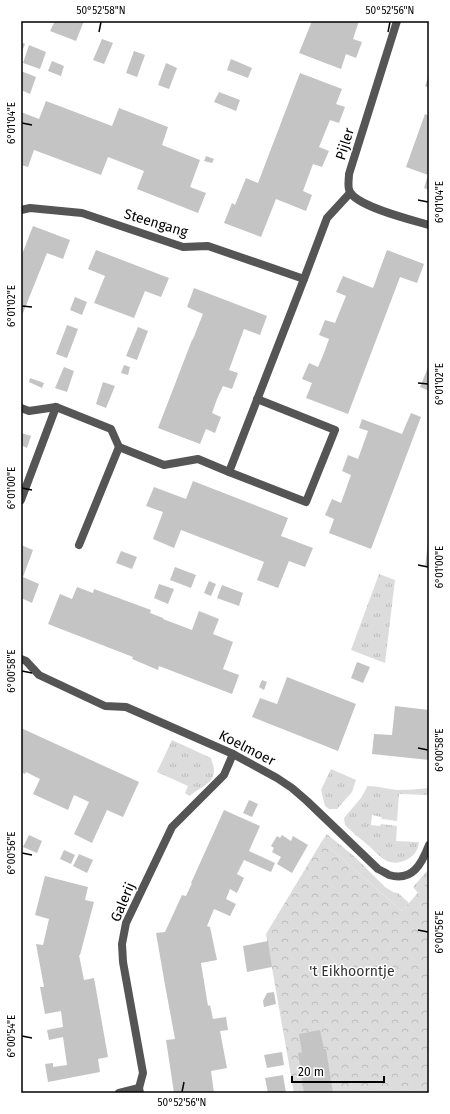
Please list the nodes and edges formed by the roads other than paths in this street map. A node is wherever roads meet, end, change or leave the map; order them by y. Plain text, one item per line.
1 (397, 21) edge
2 (350, 192) junction
3 (21, 210) edge
4 (429, 225) edge
5 (304, 279) junction
6 (257, 399) junction
7 (56, 407) junction
8 (21, 408) edge
9 (119, 447) junction
10 (229, 472) junction
11 (21, 500) edge
12 (80, 545) dead end
13 (21, 659) edge
14 (233, 754) junction
15 (429, 844) edge
16 (140, 1090) edge
17 (119, 1093) edge

1 - 2 street, Pijler
2 - 4 street
2 - 5 street
3 - 5 street, Steengang
5 - 6 street
6 - 10 street
6 - 10 street
7 - 8 street
7 - 9 street
7 - 11 street
9 - 10 street
9 - 12 street
13 - 14 street, Koelmoer
14 - 15 street, Koelmoer
14 - 16 street, Galerij
16 - 17 street, Galerij

